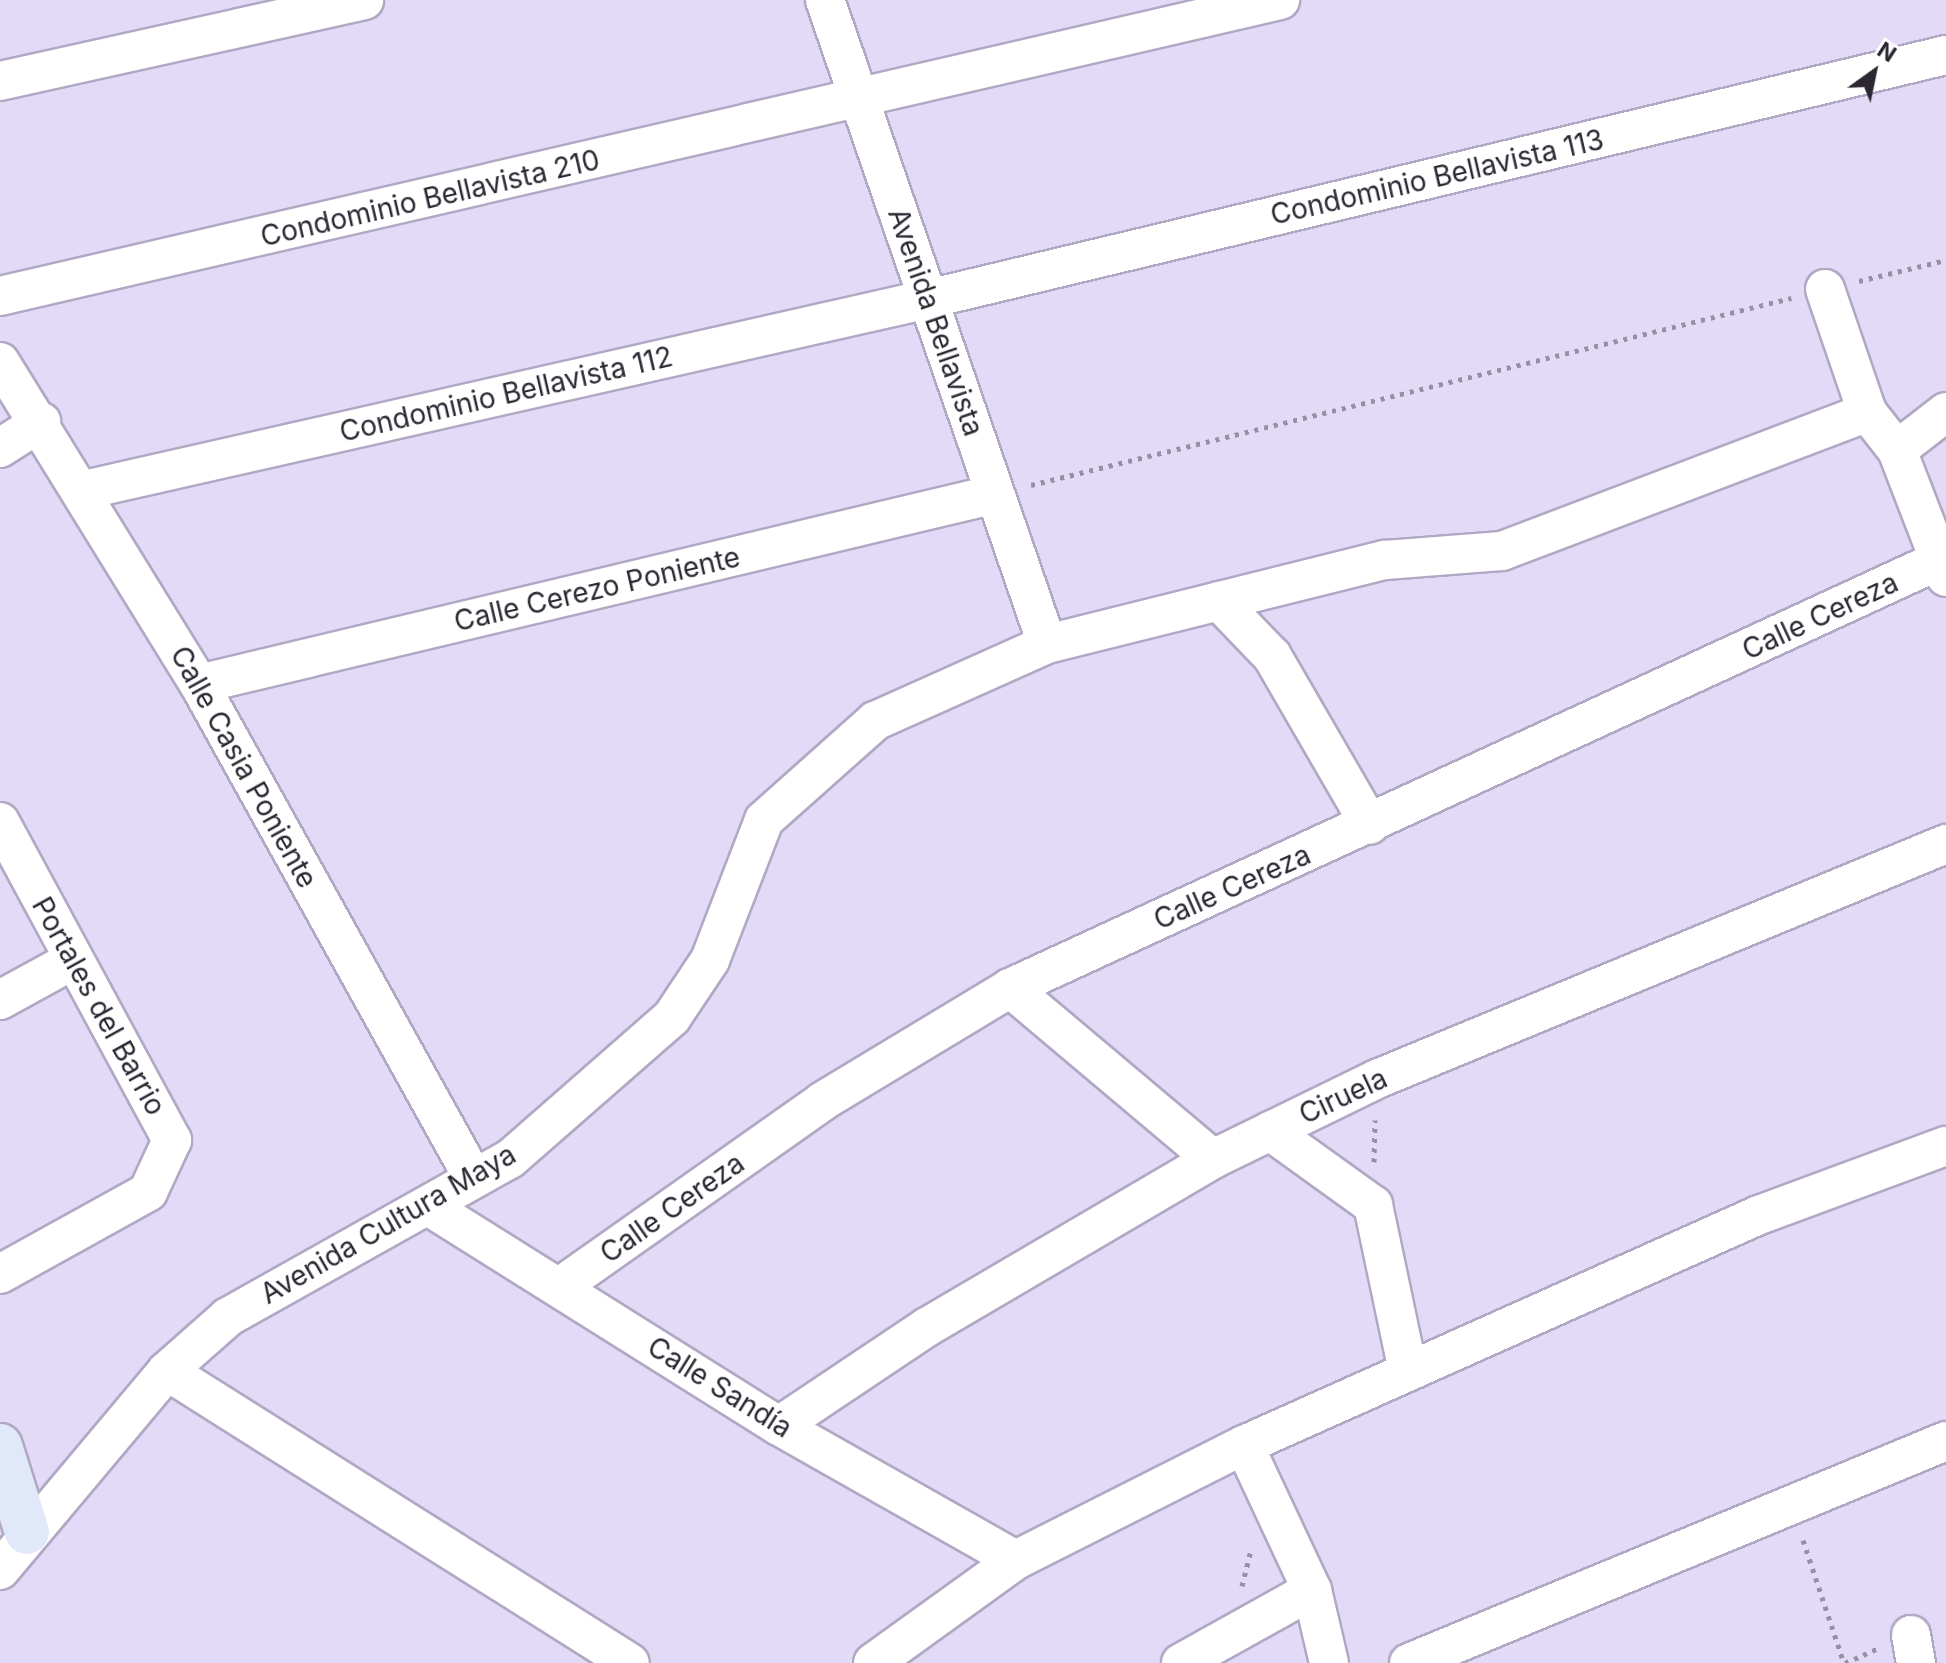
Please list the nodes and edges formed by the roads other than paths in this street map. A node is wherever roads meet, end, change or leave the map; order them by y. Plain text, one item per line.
1 (364, 0) edge
2 (825, 0) edge
3 (1280, 0) edge
4 (1946, 55) edge
5 (0, 81) edge
6 (859, 100) junction
7 (1825, 289) road end
8 (0, 296) edge
9 (928, 299) junction
10 (0, 362) edge
11 (1867, 412) junction
12 (1946, 412) edge
13 (41, 422) junction
14 (0, 448) edge
15 (1897, 450) junction
16 (84, 490) junction
17 (995, 494) junction
18 (1945, 564) edge
19 (1219, 601) junction
20 (1047, 644) junction
21 (199, 684) junction
22 (0, 822) edge
23 (1370, 825) junction
24 (1946, 844) edge
25 (73, 960) junction
26 (1010, 988) junction
27 (0, 1000) edge
28 (1270, 1131) junction
29 (1946, 1146) edge
30 (1213, 1159) junction
31 (474, 1179) junction
32 (428, 1206) junction
33 (0, 1274) edge
34 (561, 1286) junction
35 (167, 1371) junction
36 (1408, 1371) junction
37 (779, 1426) junction
38 (1946, 1441) edge
39 (1244, 1445) junction
40 (0, 1446) edge
41 (27, 1532) junction
42 (1016, 1560) junction
43 (0, 1570) edge
44 (1312, 1590) junction
45 (630, 1663) edge
46 (873, 1663) edge
47 (1181, 1663) edge
48 (1329, 1663) edge
49 (1409, 1663) edge

1 - 5 street
2 - 6 street, Avenida Bellavista
3 - 6 street, Condominio Bellavista 210
4 - 9 street, Condominio Bellavista 113
6 - 8 street, Condominio Bellavista 210
6 - 9 street, Avenida Bellavista
7 - 11 street
9 - 16 street, Condominio Bellavista 112
9 - 17 street, Avenida Bellavista
10 - 13 street, Calle Casia Poniente
11 - 15 street
11 - 19 street, Avenida Cultura Maya
12 - 15 street
13 - 14 street
13 - 16 street, Calle Casia Poniente
15 - 18 street
16 - 21 street, Calle Casia Poniente
17 - 20 street, Avenida Bellavista
17 - 21 street, Calle Cerezo Poniente
18 - 23 street, Calle Cereza
19 - 20 street, Avenida Cultura Maya
19 - 23 street
20 - 31 street, Avenida Cultura Maya
21 - 31 street, Calle Casia Poniente
22 - 25 street, Portales del Barrio
23 - 26 street, Calle Cereza
24 - 28 street, Ciruela
25 - 27 street
25 - 33 street, Portales del Barrio
26 - 30 street
26 - 34 street, Calle Cereza
28 - 30 street, Ciruela
28 - 36 street
29 - 36 street
30 - 37 street, Ciruela
31 - 32 street, Avenida Cultura Maya
32 - 34 street, Calle Sandía
32 - 35 street, Avenida Cultura Maya
34 - 37 street, Calle Sandía
35 - 41 street, Avenida Cultura Maya
35 - 45 street
36 - 39 street
37 - 42 street, Calle Sandía
38 - 49 street
39 - 42 street
39 - 44 street
40 - 41 street
41 - 43 street, Avenida Cultura Maya
42 - 46 street
44 - 47 street
44 - 48 street

